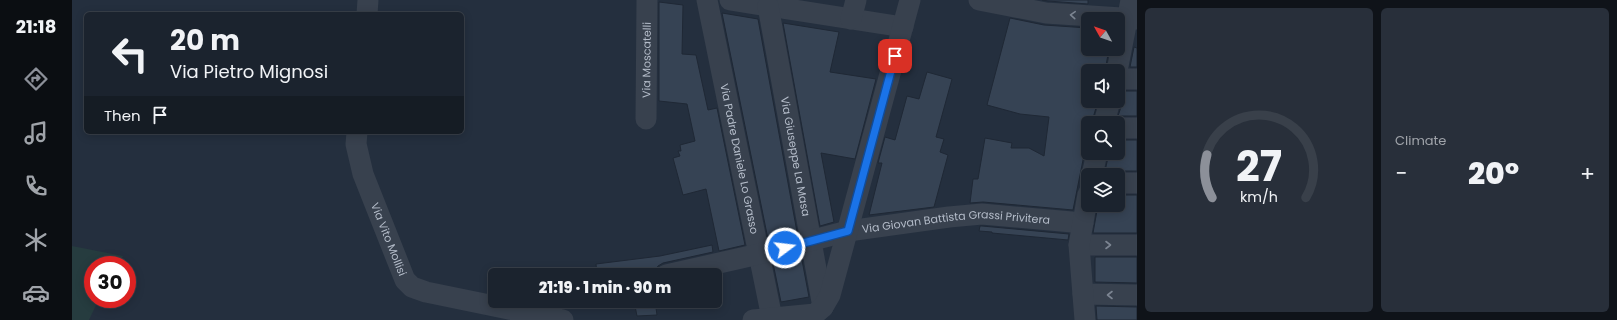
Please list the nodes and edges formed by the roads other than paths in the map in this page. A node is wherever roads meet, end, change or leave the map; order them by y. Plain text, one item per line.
1 (368, 0) edge
2 (647, 0) edge
3 (707, 0) edge
4 (730, 0) edge
5 (910, 0) edge
6 (979, 0) edge
7 (768, 6) junction
8 (854, 9) edge
9 (367, 12) edge
10 (1131, 12) edge
11 (903, 27) junction
12 (1119, 64) edge
13 (1125, 79) edge
14 (1137, 79) edge
15 (646, 119) dead end
16 (1125, 128) edge
17 (1137, 128) edge
18 (357, 134) edge
19 (1125, 183) edge
20 (1137, 183) edge
21 (1085, 212) edge
22 (1083, 223) junction
23 (848, 231) junction
24 (811, 241) junction
25 (1079, 245) junction
26 (1137, 245) edge
27 (759, 254) junction
28 (697, 268) edge
29 (1083, 294) junction
30 (1137, 295) edge
31 (823, 308) junction
32 (763, 319) edge
33 (563, 320) edge
34 (1085, 320) edge

1 - 9 street
2 - 15 street, Via Moscatelli
3 - 27 street, Via Padre Daniele Lo Grasso
4 - 7 street
5 - 11 street
10 -> 6 street
7 - 8 street
7 - 24 street, Via Giuseppe La Masa
8 - 11 street
10 - 12 street
11 - 23 street
13 - 14 street
16 - 17 street
18 - 33 street, Via Vito Mollisi
19 - 20 street
21 - 22 street
22 - 23 street, Via Giovan Battista Grassi Privitera
22 - 25 street
23 - 24 street, Via Giovan Battista Grassi Privitera
23 - 31 street
24 - 27 street, Via Giovan Battista Grassi Privitera
24 - 31 street, Via Giuseppe La Masa
25 -> 26 street
25 - 29 street
27 - 28 street, Via Giovan Battista Grassi Privitera
27 - 32 street, Via Padre Daniele Lo Grasso
30 -> 29 street
29 - 34 street
31 - 32 street

